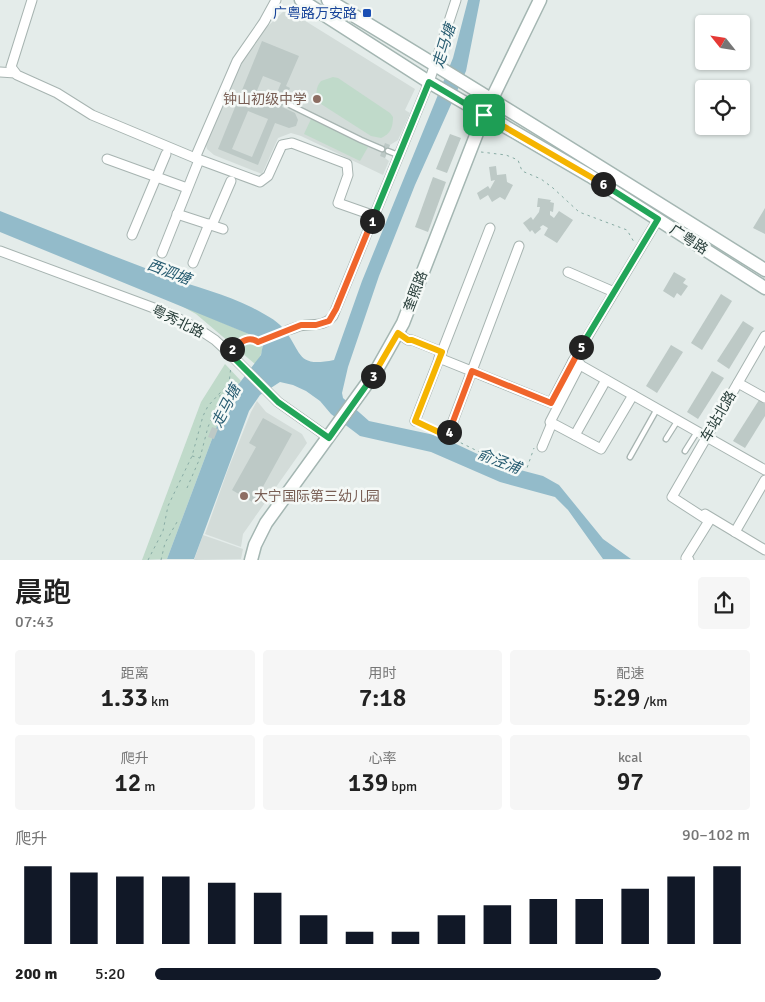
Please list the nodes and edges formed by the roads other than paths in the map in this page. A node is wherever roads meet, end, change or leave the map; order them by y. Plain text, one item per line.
1 (32, 0) edge
2 (276, 0) edge
3 (294, 0) edge
4 (301, 0) edge
5 (328, 0) edge
6 (456, 0) edge
7 (540, 0) edge
8 (312, 7) junction
9 (438, 67) junction
10 (0, 72) edge
11 (15, 73) junction
12 (432, 83) junction
13 (492, 98) junction
14 (290, 105) dead end
15 (484, 115) junction
16 (166, 154) dead end
17 (398, 155) junction
18 (107, 158) dead end
19 (197, 159) junction
20 (156, 177) junction
21 (231, 181) dead end
22 (187, 188) junction
23 (177, 214) junction
24 (375, 216) junction
25 (658, 219) junction
26 (211, 224) junction
27 (490, 228) dead end
28 (223, 229) dead end
29 (132, 235) dead end
30 (519, 246) dead end
31 (0, 251) edge
32 (162, 253) dead end
33 (193, 263) dead end
34 (765, 270) edge
35 (568, 272) dead end
36 (765, 288) edge
37 (614, 292) junction
38 (288, 330) joint
39 (398, 333) junction
40 (765, 336) edge
41 (229, 354) junction
42 (441, 355) junction
43 (576, 362) junction
44 (472, 371) junction
45 (606, 380) junction
46 (738, 382) junction
47 (633, 395) junction
48 (765, 398) edge
49 (657, 409) junction
50 (678, 420) junction
51 (415, 421) road end
52 (552, 423) junction
53 (697, 431) junction
54 (575, 435) junction
55 (447, 436) road end
56 (707, 437) junction
57 (329, 438) junction
58 (666, 439) dead end
59 (542, 447) dead end
60 (686, 451) dead end
61 (630, 457) dead end
62 (765, 470) edge
63 (765, 480) edge
64 (672, 496) junction
65 (735, 532) junction
66 (765, 550) edge
67 (251, 560) edge
68 (689, 560) edge

1 - 11 street
2 - 19 street
3 - 8 main road
4 - 8 main road
5 - 9 main road
6 - 9 street
7 - 13 main road, 奎照路
8 - 12 main road
9 - 12 street
9 - 13 main road, 广粤路
10 - 11 street
11 - 19 street
12 - 15 main road, 广粤路
12 - 17 street
13 - 15 main road, 奎照路
13 - 34 main road, 广粤路
14 - 17 lane
15 - 25 main road, 广粤路
15 - 39 main road, 奎照路
16 - 20 street
17 - 24 street
18 - 20 street
19 - 22 street
19 - 24 street
20 - 22 street
20 - 29 street
21 - 26 street
22 - 23 street
23 - 26 street
23 - 32 street
24 - 38 street
25 - 36 main road, 广粤路
25 - 37 street
26 - 28 street
26 - 33 street
27 - 42 street
30 - 44 street
31 - 41 street, 粤秀北路
35 - 37 street
37 - 43 street
38 - 41 lane
39 - 42 street
39 - 57 main road, 奎照路
40 - 46 street, 车站北路
41 - 57 street, 粤秀北路
42 - 44 street
42 - 51 street
43 - 44 street
43 - 45 street
43 - 52 street
44 - 55 street
45 - 47 street
45 - 54 street
46 - 48 street
46 - 56 street, 车站北路
47 - 49 street
47 - 54 street
49 - 50 street
49 - 61 lane
50 - 53 street
50 - 58 lane
52 - 54 street
52 - 59 street
53 - 56 street
53 - 60 lane
56 - 62 street
56 - 64 street, 车站北路
57 - 67 main road, 奎照路
63 - 65 street
64 - 65 street
64 - 68 street
65 - 66 street

